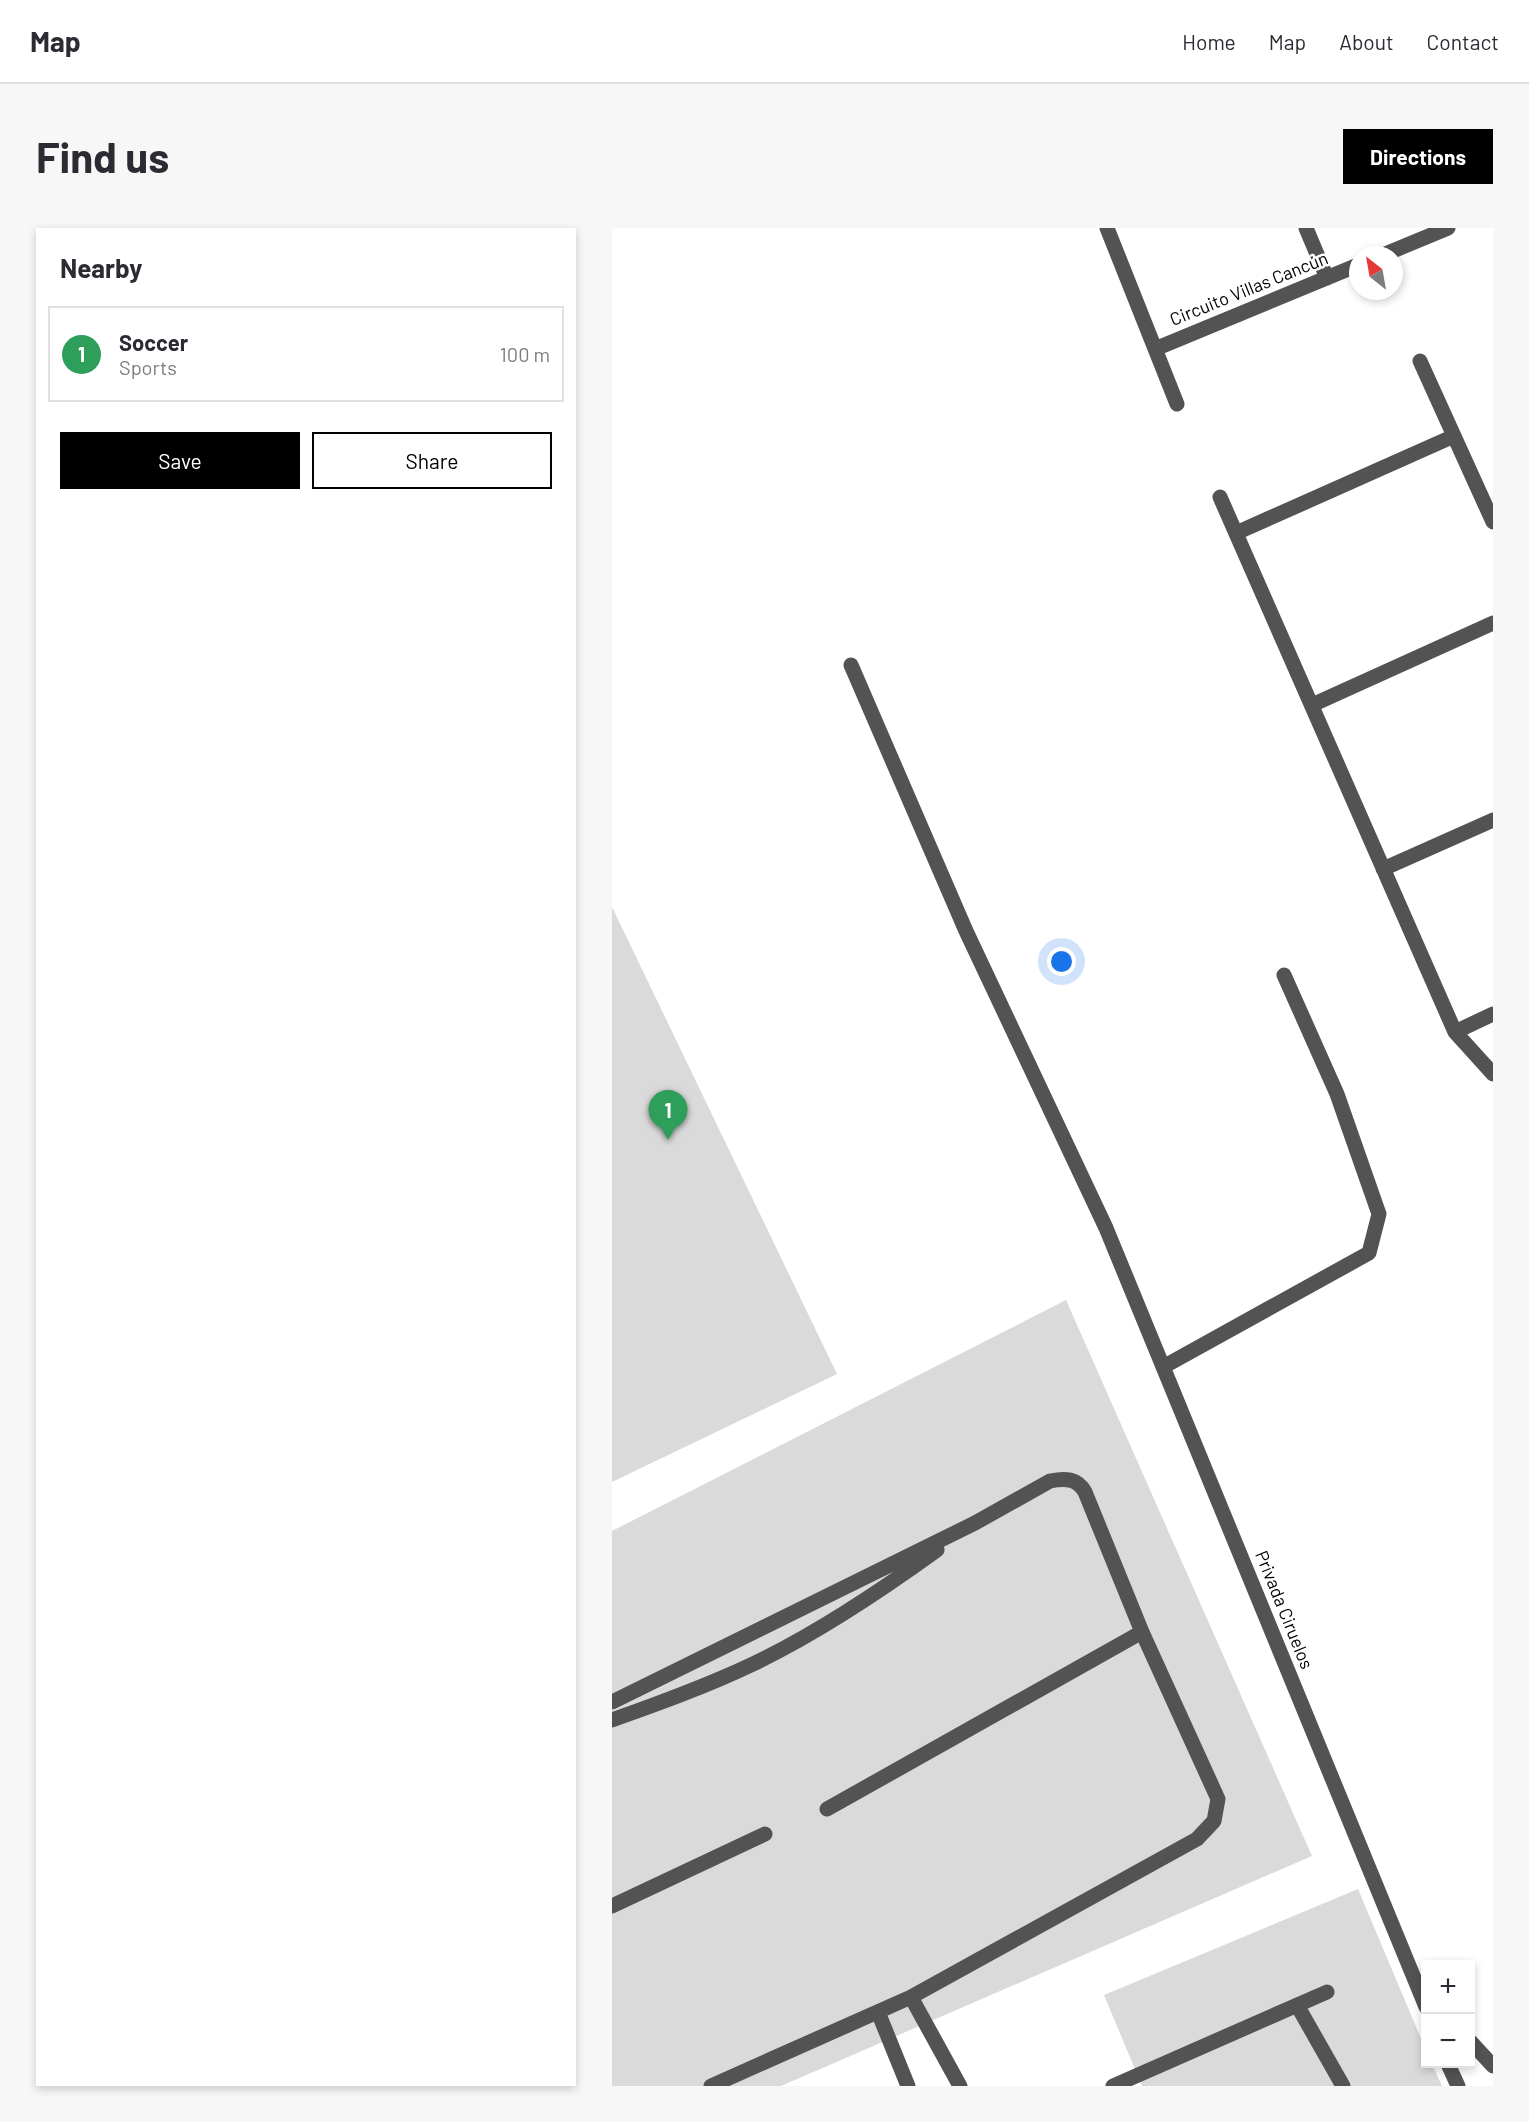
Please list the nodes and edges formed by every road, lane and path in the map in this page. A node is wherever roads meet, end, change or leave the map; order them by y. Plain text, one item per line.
1 (1107, 228) edge
2 (1306, 228) edge
3 (1448, 228) edge
4 (1403, 247) edge
5 (1349, 269) edge
6 (1328, 278) junction
7 (1155, 349) junction
8 (1420, 361) dead end
9 (1177, 404) dead end
10 (1454, 436) junction
11 (1220, 497) dead end
12 (1493, 522) edge
13 (1236, 533) junction
14 (1493, 623) edge
15 (851, 665) dead end
16 (1312, 705) junction
17 (1493, 820) edge
18 (1383, 869) junction
19 (1284, 975) dead end
20 (1493, 1014) edge
21 (1455, 1032) junction
22 (1493, 1074) edge
23 (1163, 1367) junction
24 (975, 1523) junction
25 (1142, 1632) junction
26 (612, 1702) edge
27 (612, 1720) edge
28 (827, 1809) dead end
29 (765, 1834) dead end
30 (612, 1906) edge
31 (1414, 1981) junction
32 (1421, 1989) edge
33 (1327, 1992) dead end
34 (911, 1997) junction
35 (1421, 1998) edge
36 (1297, 2005) junction
37 (878, 2012) junction
38 (1475, 2046) edge
39 (1493, 2066) edge
40 (1450, 2068) edge
41 (711, 2086) edge
42 (908, 2086) edge
43 (960, 2086) edge
44 (1113, 2086) edge
45 (1343, 2086) edge
46 (1458, 2086) edge

1 - 7 street
2 - 6 street
3 - 4 street
5 - 6 street, Circuito Villas Cancún
6 - 7 street, Circuito Villas Cancún
7 - 9 street
8 - 10 street
10 - 12 street
10 - 13 street
11 - 13 street
13 - 16 street
14 - 16 street
15 - 23 street, Privada Ciruelos
16 - 18 street
17 - 18 street
18 - 21 street
19 - 23 street
20 - 21 street
21 - 22 street
23 - 31 street, Privada Ciruelos
24 - 25 street
24 - 26 street
24 - 27 street
25 - 28 street
25 - 34 street
29 - 30 street
31 - 32 street
31 - 35 street, Privada Ciruelos
33 - 36 street
34 - 37 street
34 - 43 street
36 - 44 street
36 - 45 street
37 - 41 street
37 - 42 street
38 - 39 street
40 - 46 street

